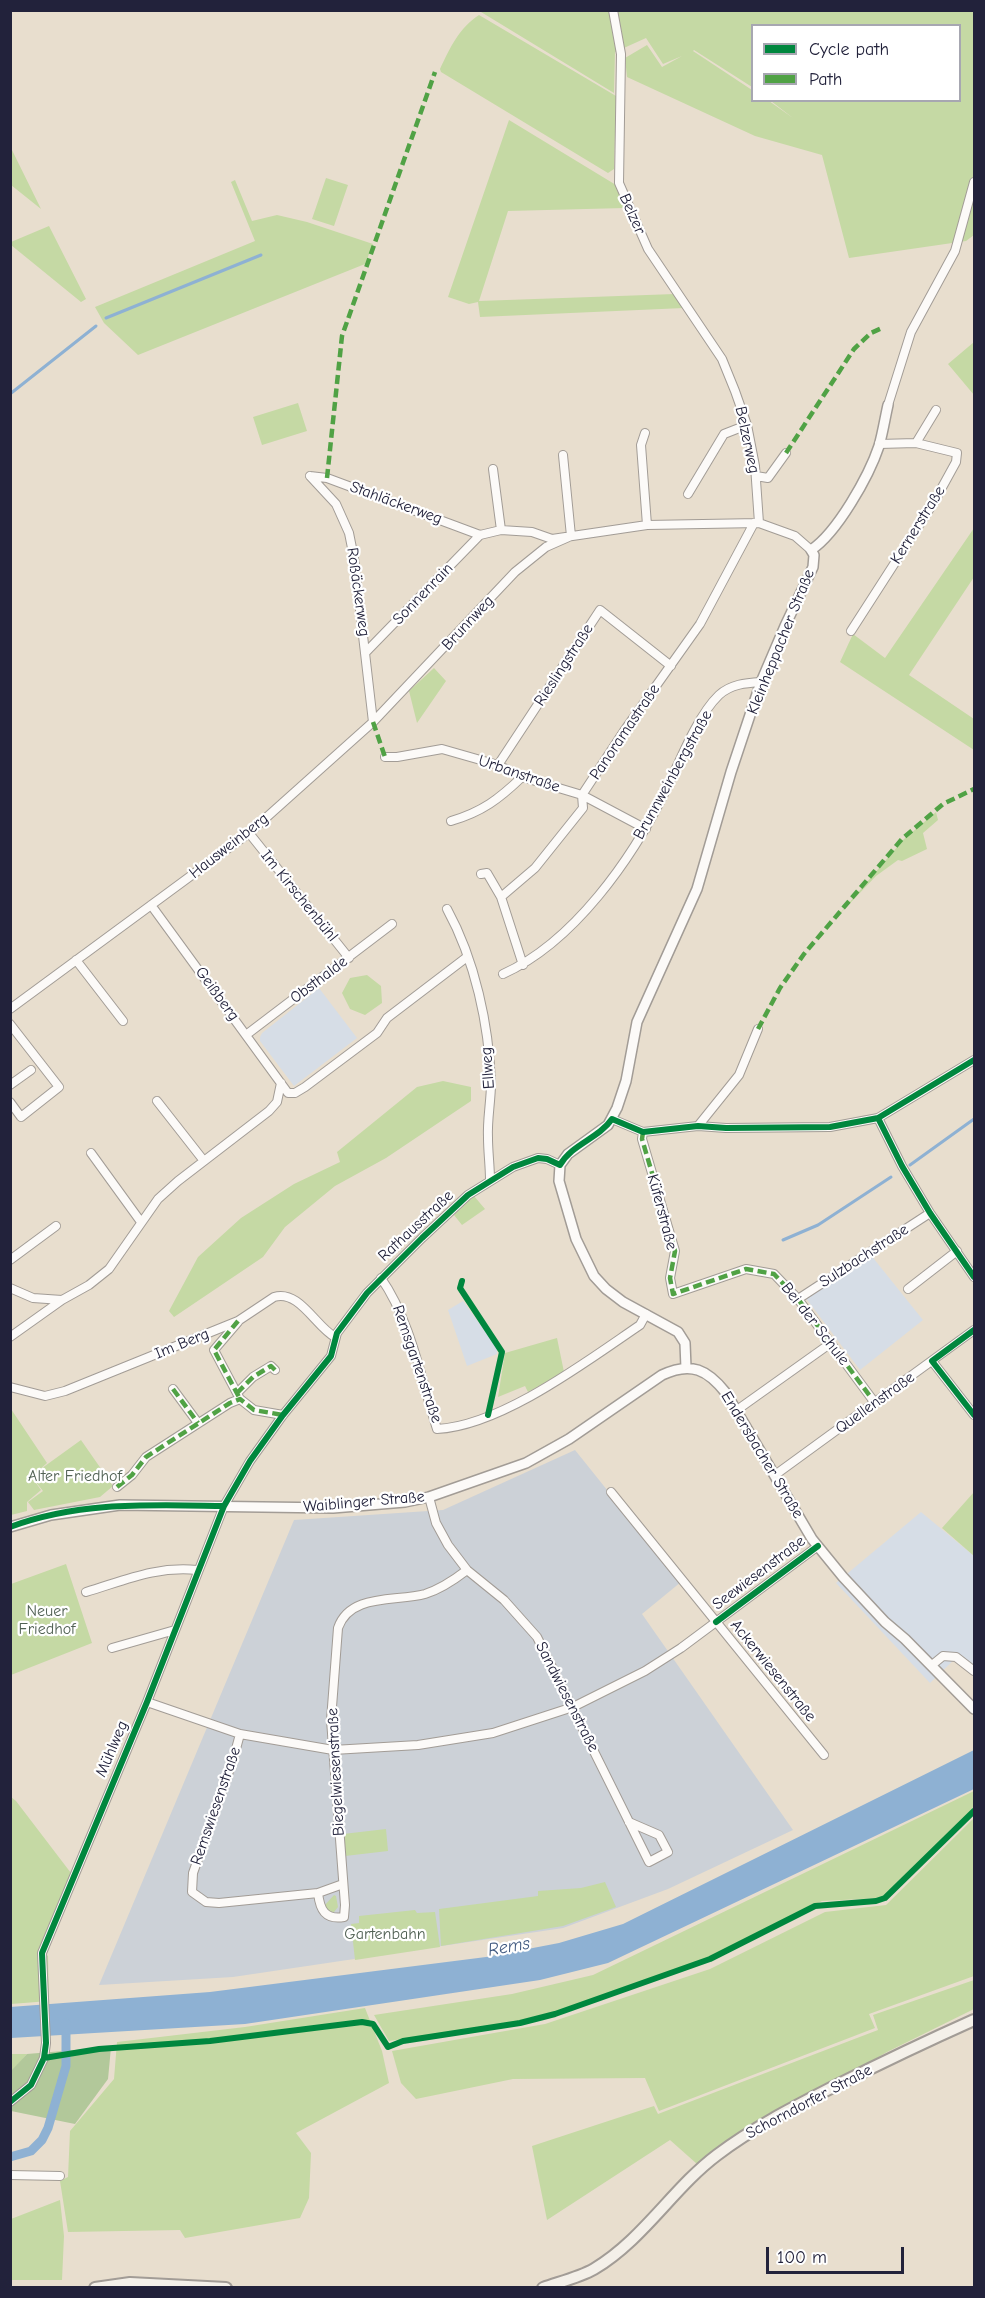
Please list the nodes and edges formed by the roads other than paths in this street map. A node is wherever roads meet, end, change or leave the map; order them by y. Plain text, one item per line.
1 (613, 10) edge
2 (975, 182) edge
3 (722, 359) joint
4 (888, 405) joint
5 (936, 410) dead end
6 (747, 425) junction
7 (645, 433) dead end
8 (916, 443) junction
9 (879, 444) junction
10 (786, 453) dead end
11 (563, 454) dead end
12 (493, 469) dead end
13 (310, 476) joint
14 (756, 476) junction
15 (336, 481) junction
16 (688, 494) dead end
17 (333, 500) junction
18 (756, 523) junction
19 (647, 525) junction
20 (501, 530) junction
21 (480, 535) junction
22 (571, 536) junction
23 (811, 550) junction
24 (851, 631) dead end
25 (366, 652) junction
26 (670, 666) junction
27 (761, 682) junction
28 (374, 722) junction
29 (385, 757) dead end
30 (498, 765) junction
31 (522, 777) junction
32 (582, 795) junction
33 (451, 821) dead end
34 (646, 829) junction
35 (249, 834) junction
36 (481, 874) dead end
37 (501, 897) junction
38 (152, 905) junction
39 (447, 909) dead end
40 (392, 924) dead end
41 (467, 957) junction
42 (349, 958) junction
43 (76, 960) junction
44 (523, 965) junction
45 (502, 974) dead end
46 (10, 1009) edge
47 (123, 1021) dead end
48 (10, 1024) edge
49 (758, 1029) dead end
50 (246, 1035) junction
51 (975, 1060) edge
52 (31, 1070) dead end
53 (281, 1083) junction
54 (10, 1085) edge
55 (158, 1101) dead end
56 (10, 1102) edge
57 (878, 1118) junction
58 (612, 1119) junction
59 (698, 1126) junction
60 (643, 1132) junction
61 (91, 1153) dead end
62 (204, 1161) junction
63 (560, 1165) junction
64 (490, 1180) junction
65 (930, 1213) junction
66 (141, 1222) junction
67 (56, 1226) dead end
68 (957, 1251) junction
69 (10, 1260) edge
70 (975, 1277) edge
71 (381, 1278) junction
72 (10, 1288) edge
73 (908, 1289) dead end
74 (673, 1294) joint
75 (798, 1299) junction
76 (62, 1300) junction
77 (646, 1314) junction
78 (238, 1321) junction
79 (975, 1330) edge
80 (10, 1337) edge
81 (335, 1337) junction
82 (831, 1343) junction
83 (932, 1361) junction
84 (686, 1368) junction
85 (275, 1370) dead end
86 (10, 1387) edge
87 (173, 1389) dead end
88 (239, 1396) junction
89 (875, 1403) junction
90 (737, 1410) junction
91 (283, 1415) junction
92 (975, 1415) edge
93 (198, 1423) junction
94 (775, 1475) junction
95 (117, 1487) dead end
96 (611, 1492) dead end
97 (429, 1497) junction
98 (224, 1506) junction
99 (10, 1527) edge
100 (818, 1546) junction
101 (197, 1570) junction
102 (467, 1570) junction
103 (86, 1592) dead end
104 (716, 1622) junction
105 (175, 1630) junction
106 (112, 1648) dead end
107 (932, 1665) junction
108 (975, 1671) edge
109 (147, 1702) junction
110 (573, 1707) junction
111 (975, 1709) edge
112 (240, 1734) junction
113 (333, 1750) junction
114 (824, 1755) dead end
115 (629, 1822) junction
116 (343, 1884) junction
117 (318, 1893) junction
118 (975, 2020) edge
119 (10, 2102) edge
120 (10, 2175) edge
121 (60, 2176) dead end
122 (95, 2288) edge
123 (226, 2288) edge
124 (543, 2288) edge

1 - 3 street, Belzer
2 - 4 street, Kleinheppacher Straße
3 - 6 street, Belzerweg
4 - 9 street, Kleinheppacher Straße
5 - 8 street
6 - 14 street, Belzerweg
6 - 16 street
7 - 19 street
8 - 9 street, Kernerstraße
8 - 24 street, Kernerstraße
9 - 23 street, Kleinheppacher Straße
10 - 14 street
11 - 22 street
12 - 20 street
13 - 15 street, Stahläckerweg
13 - 17 street, Roßäckerweg
14 - 18 street, Belzerweg
15 - 17 street
15 - 21 street, Stahläckerweg
17 - 25 street, Roßäckerweg
18 - 19 street, Brunnweg
18 - 23 street, Brunnweg
18 - 26 street, Panoramastraße
19 - 22 street, Brunnweg
20 - 21 street, Brunnweg
20 - 22 street, Brunnweg
21 - 25 street, Sonnenrain
22 - 28 street, Brunnweg
23 - 27 street, Kleinheppacher Straße
25 - 28 street, Roßäckerweg
26 - 30 street, Rieslingstraße
26 - 32 street, Panoramastraße
27 - 34 street, Brunnweinbergstraße
27 - 58 street, Kleinheppacher Straße
28 - 35 street, Hausweinberg
29 - 30 street, Urbanstraße
30 - 31 street, Urbanstraße
31 - 32 street, Urbanstraße
31 - 33 street
32 - 34 street, Urbanstraße
32 - 37 street, Panoramastraße
34 - 44 street, Brunnweinbergstraße
35 - 38 street, Hausweinberg
35 - 42 street, Im Kirschenbühl
36 - 37 street
37 - 44 street
38 - 43 street, Hausweinberg
38 - 50 street, Geißberg
39 - 41 street, Ellweg
40 - 42 street, Obsthalde
41 - 53 street
41 - 64 street, Ellweg
42 - 50 street, Obsthalde
43 - 46 street, Hausweinberg
43 - 47 street
44 - 45 street, Brunnweinbergstraße
48 - 56 street
49 - 59 street
50 - 53 street, Geißberg
51 - 57 street
52 - 54 street
53 - 62 street
55 - 62 street
57 - 59 street
57 - 65 street
58 - 60 street
58 - 63 street
59 - 60 street
60 - 74 street, Küferstraße
61 - 66 street
62 - 66 street
63 - 64 street, Rathausstraße
63 - 77 street
64 - 71 street, Rathausstraße
65 - 68 street
65 - 75 street, Sulzbachstraße
66 - 76 street
67 - 69 street
68 - 70 street
68 - 73 street
71 - 77 street, Remsgartenstraße
71 - 81 street, Rathausstraße
72 - 76 street
74 - 75 street, Bei der Schule
75 - 82 street, Bei der Schule
76 - 80 street
77 - 84 street
78 - 81 street, Im Berg
78 - 86 street, Im Berg
78 - 88 street
79 - 83 street, Quellenstraße
81 - 91 street, Rathausstraße
82 - 89 street, Bei der Schule
82 - 90 street
83 - 89 street, Quellenstraße
83 - 92 street
84 - 90 street, Endersbacher Straße
84 - 97 street, Waiblinger Straße
85 - 88 street
87 - 93 street
88 - 91 street
88 - 93 street
89 - 94 street, Quellenstraße
90 - 94 street, Endersbacher Straße
91 - 98 street, Mühlweg
93 - 95 street
94 - 100 street, Endersbacher Straße
96 - 104 street, Ackerwiesenstraße
97 - 98 street, Waiblinger Straße
97 - 102 street, Sandwiesenstraße
98 - 99 street, Waiblinger Straße
98 - 101 street, Mühlweg
100 - 104 street, Seewiesenstraße
100 - 107 street, Endersbacher Straße
101 - 103 street
101 - 105 street, Mühlweg
102 - 110 street, Sandwiesenstraße
102 - 113 street, Biegelwiesenstraße
104 - 110 street, Seewiesenstraße
104 - 114 street, Ackerwiesenstraße
105 - 106 street
105 - 109 street, Mühlweg
107 - 108 street
107 - 111 street, Endersbacher Straße
109 - 112 street, Seewiesenstraße
109 - 119 street, Mühlweg
110 - 113 street, Seewiesenstraße
110 - 115 street, Sandwiesenstraße
112 - 113 street, Seewiesenstraße
112 - 117 street, Remswiesenstraße
113 - 116 street, Biegelwiesenstraße
115 - 115 street, Sandwiesenstraße
116 - 117 street
116 - 117 street, Biegelwiesenstraße
118 - 124 main road, Schorndorfer Straße
120 - 121 street
122 - 123 main road

